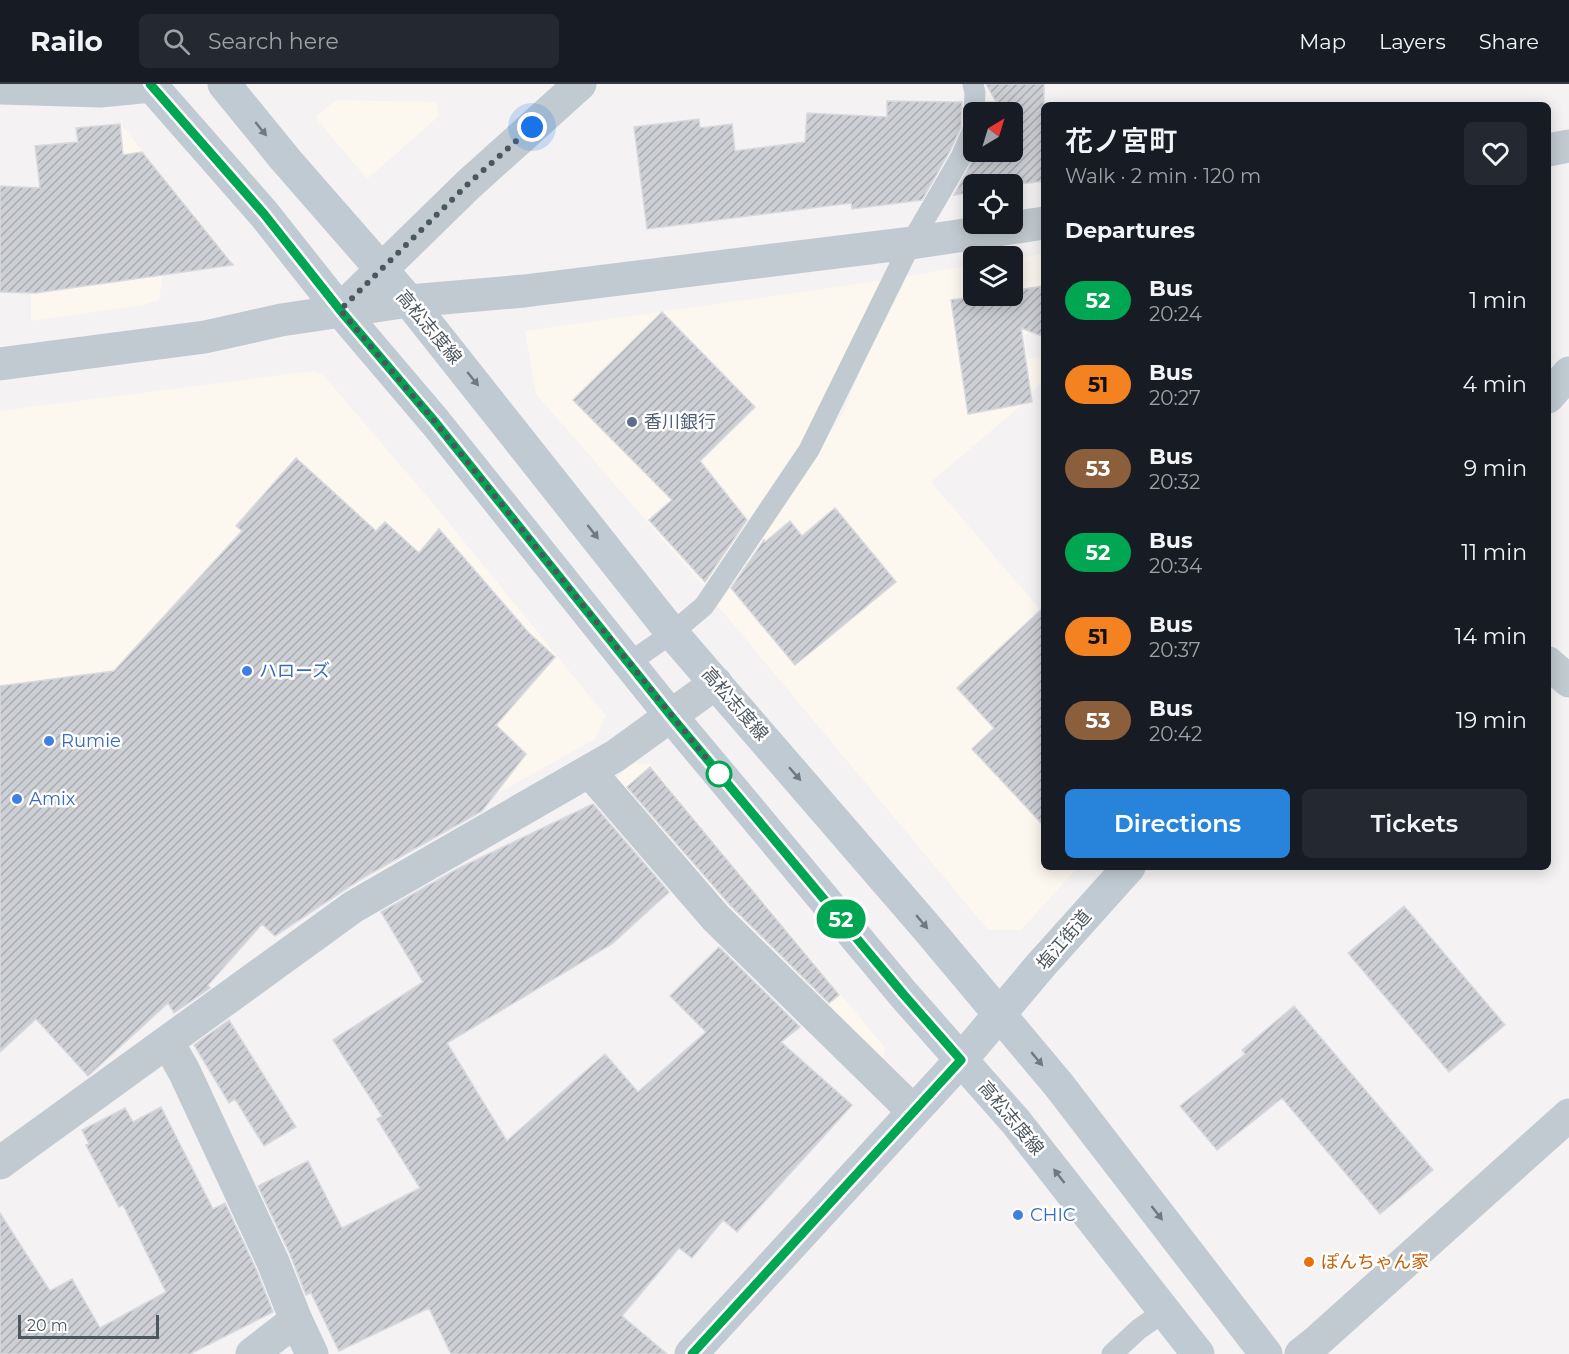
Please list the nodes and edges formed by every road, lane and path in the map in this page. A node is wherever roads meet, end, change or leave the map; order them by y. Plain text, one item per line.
1 (224, 84) edge
2 (580, 84) edge
3 (973, 84) edge
4 (151, 85) edge
5 (0, 88) edge
6 (975, 102) edge
7 (1569, 146) edge
8 (1551, 149) edge
9 (963, 152) edge
10 (1041, 223) edge
11 (911, 243) junction
12 (380, 271) junction
13 (409, 301) junction
14 (340, 310) junction
15 (0, 364) edge
16 (1569, 372) edge
17 (1551, 393) edge
18 (672, 633) junction
19 (629, 663) junction
20 (1551, 666) edge
21 (1569, 681) edge
22 (716, 683) junction
23 (671, 716) junction
24 (590, 772) junction
25 (1126, 870) edge
26 (1000, 1014) junction
27 (168, 1043) junction
28 (961, 1060) junction
29 (914, 1111) junction
30 (1569, 1114) edge
31 (0, 1163) edge
32 (1164, 1311) junction
33 (296, 1320) junction
34 (252, 1354) edge
35 (312, 1354) edge
36 (692, 1354) edge
37 (1112, 1354) edge
38 (1198, 1354) edge
39 (1266, 1354) edge
40 (1301, 1354) edge

1 -> 12 main road, 高松志度線
2 - 12 street
3 - 6 lane
4 - 5 street
4 - 14 main road, 高松志度線
7 - 8 street
9 - 11 lane
10 - 11 street
11 - 13 street
11 - 18 lane
12 - 13 main road, 高松志度線
12 - 14 street
13 - 14 street
13 -> 18 main road, 高松志度線
14 - 15 street
14 - 19 main road, 高松志度線
16 - 17 main road
18 - 19 lane
18 - 22 main road, 高松志度線
19 - 23 main road, 高松志度線
20 - 21 street
22 - 23 street
22 -> 26 main road, 高松志度線
23 - 24 street
23 - 28 main road, 高松志度線
24 - 27 street
24 - 29 street
25 - 26 main road, 塩江街道
26 - 28 main road, 塩江街道
26 -> 39 main road, 高松志度線
27 - 31 street
27 - 33 street
28 - 29 main road, 塩江街道
32 -> 28 main road, 高松志度線
29 - 36 main road, 塩江街道
30 - 40 street
32 - 37 lane
32 - 38 main road, 高松志度線
33 - 34 street
33 - 35 street

